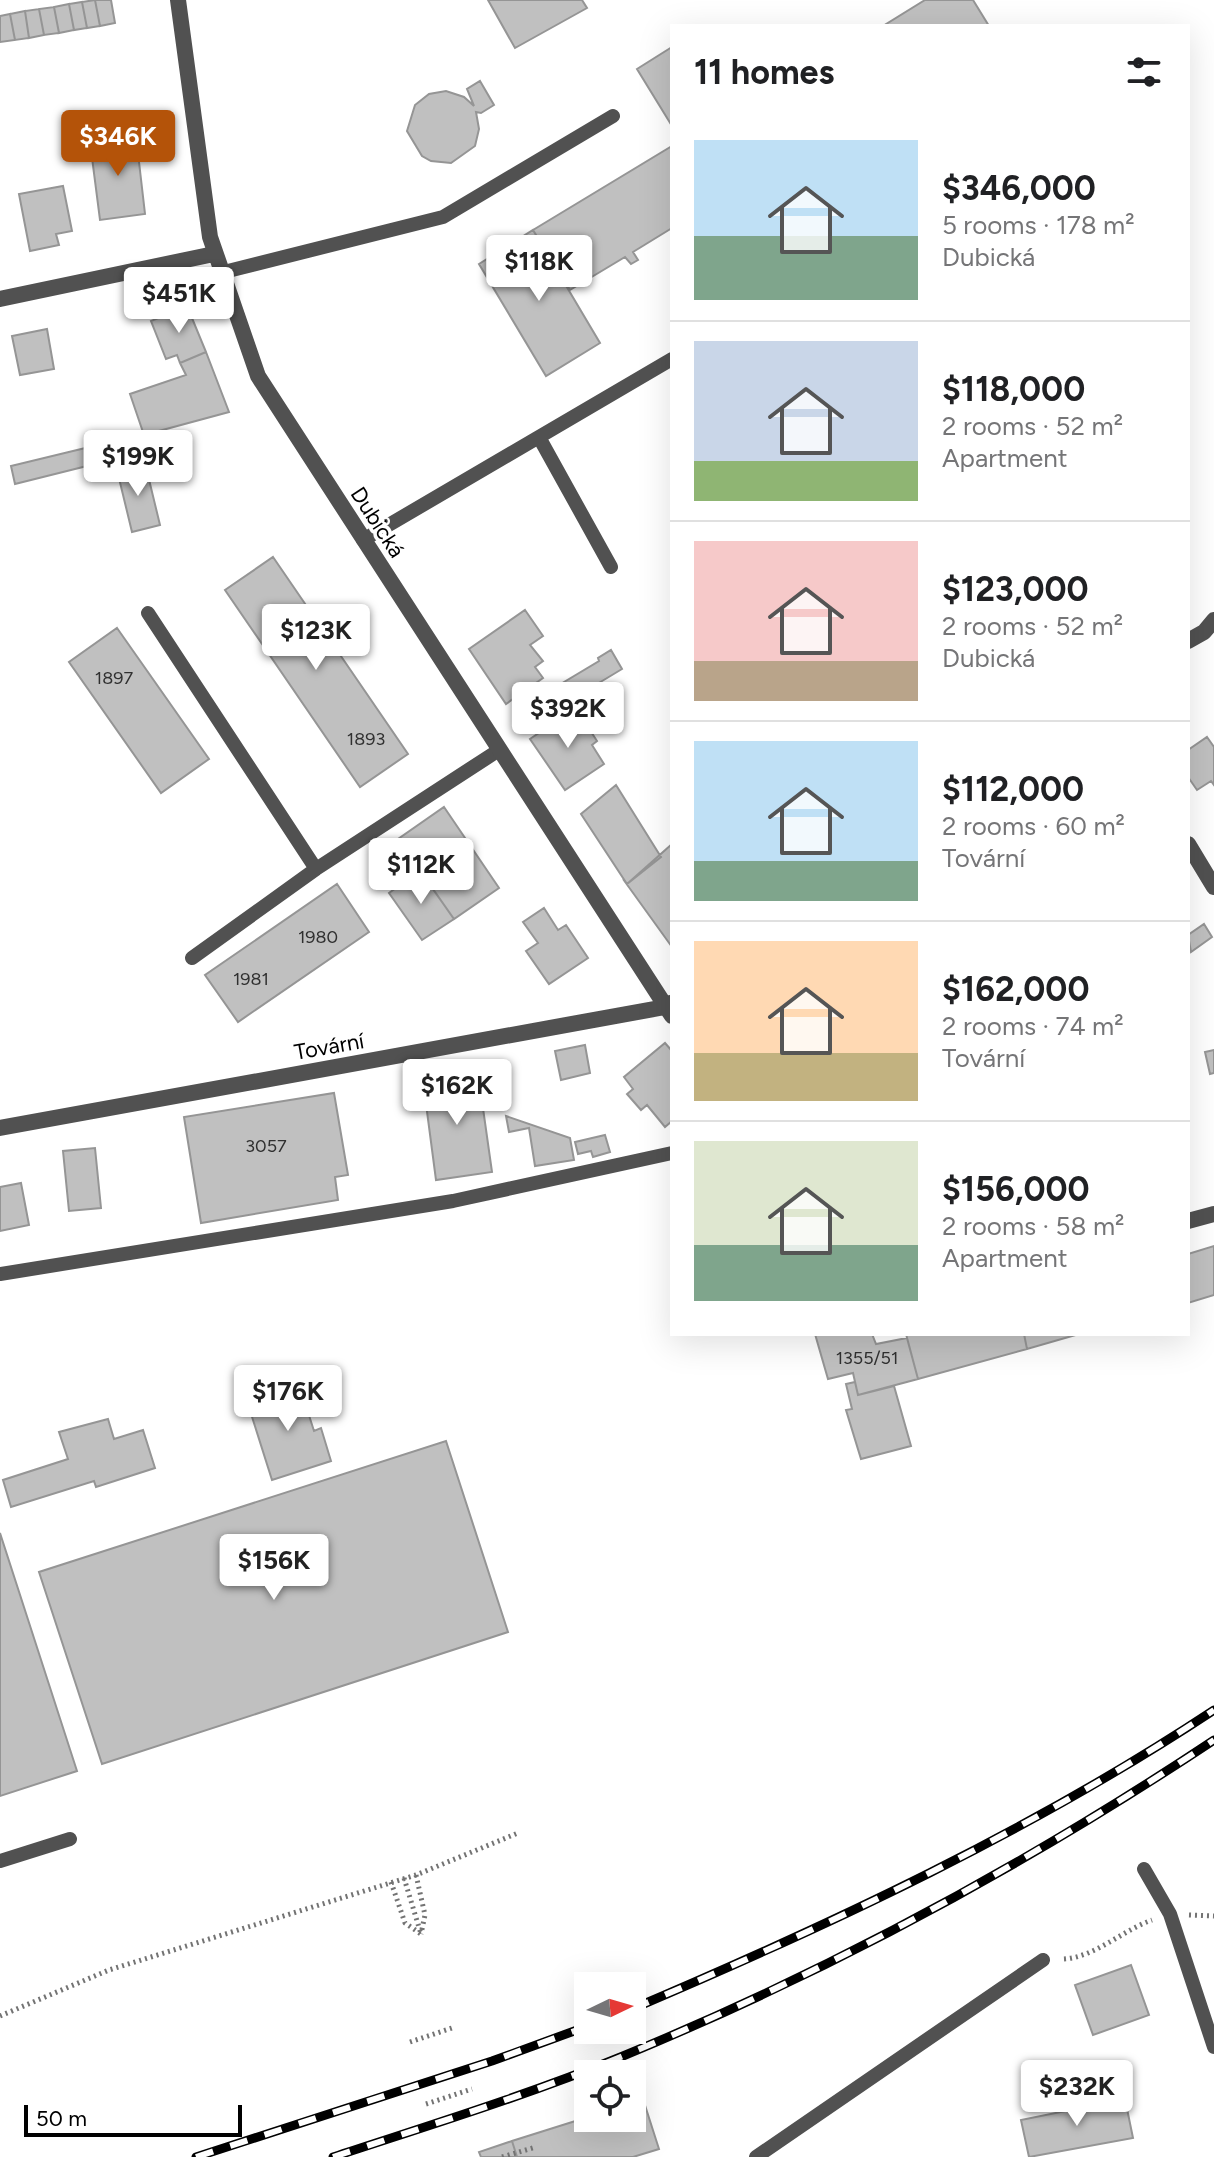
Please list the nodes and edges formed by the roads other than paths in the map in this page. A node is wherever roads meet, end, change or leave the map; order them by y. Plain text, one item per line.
1 (169, 0) edge
2 (179, 0) edge
3 (613, 116) dead end
4 (214, 254) junction
5 (220, 273) junction
6 (0, 299) edge
7 (670, 360) edge
8 (540, 439) junction
9 (363, 540) junction
10 (611, 567) dead end
11 (148, 613) dead end
12 (1211, 631) edge
13 (1190, 640) edge
14 (499, 750) junction
15 (1190, 847) edge
16 (316, 869) junction
17 (1214, 887) edge
18 (192, 958) dead end
19 (670, 1008) edge
20 (0, 1128) edge
21 (670, 1153) edge
22 (1214, 1214) edge
23 (1190, 1220) edge
24 (0, 1274) edge
25 (70, 1839) dead end
26 (0, 1861) edge
27 (1144, 1869) dead end
28 (1043, 1960) road end
29 (1214, 2047) edge
30 (756, 2157) edge

1 - 2 lane
2 - 4 street, Dubická
3 - 5 lane
4 - 5 street, Dubická
4 - 6 street
5 - 9 street, Dubická
7 - 8 lane
8 - 9 lane
8 - 10 lane
9 - 14 street, Dubická
11 - 16 lane
12 - 13 street
14 - 16 lane
14 - 19 street, Dubická
15 - 17 street
16 - 18 lane
19 - 20 street, Tovární
21 - 24 lane
22 - 23 street
25 - 26 lane
27 - 29 lane
28 - 30 lane

